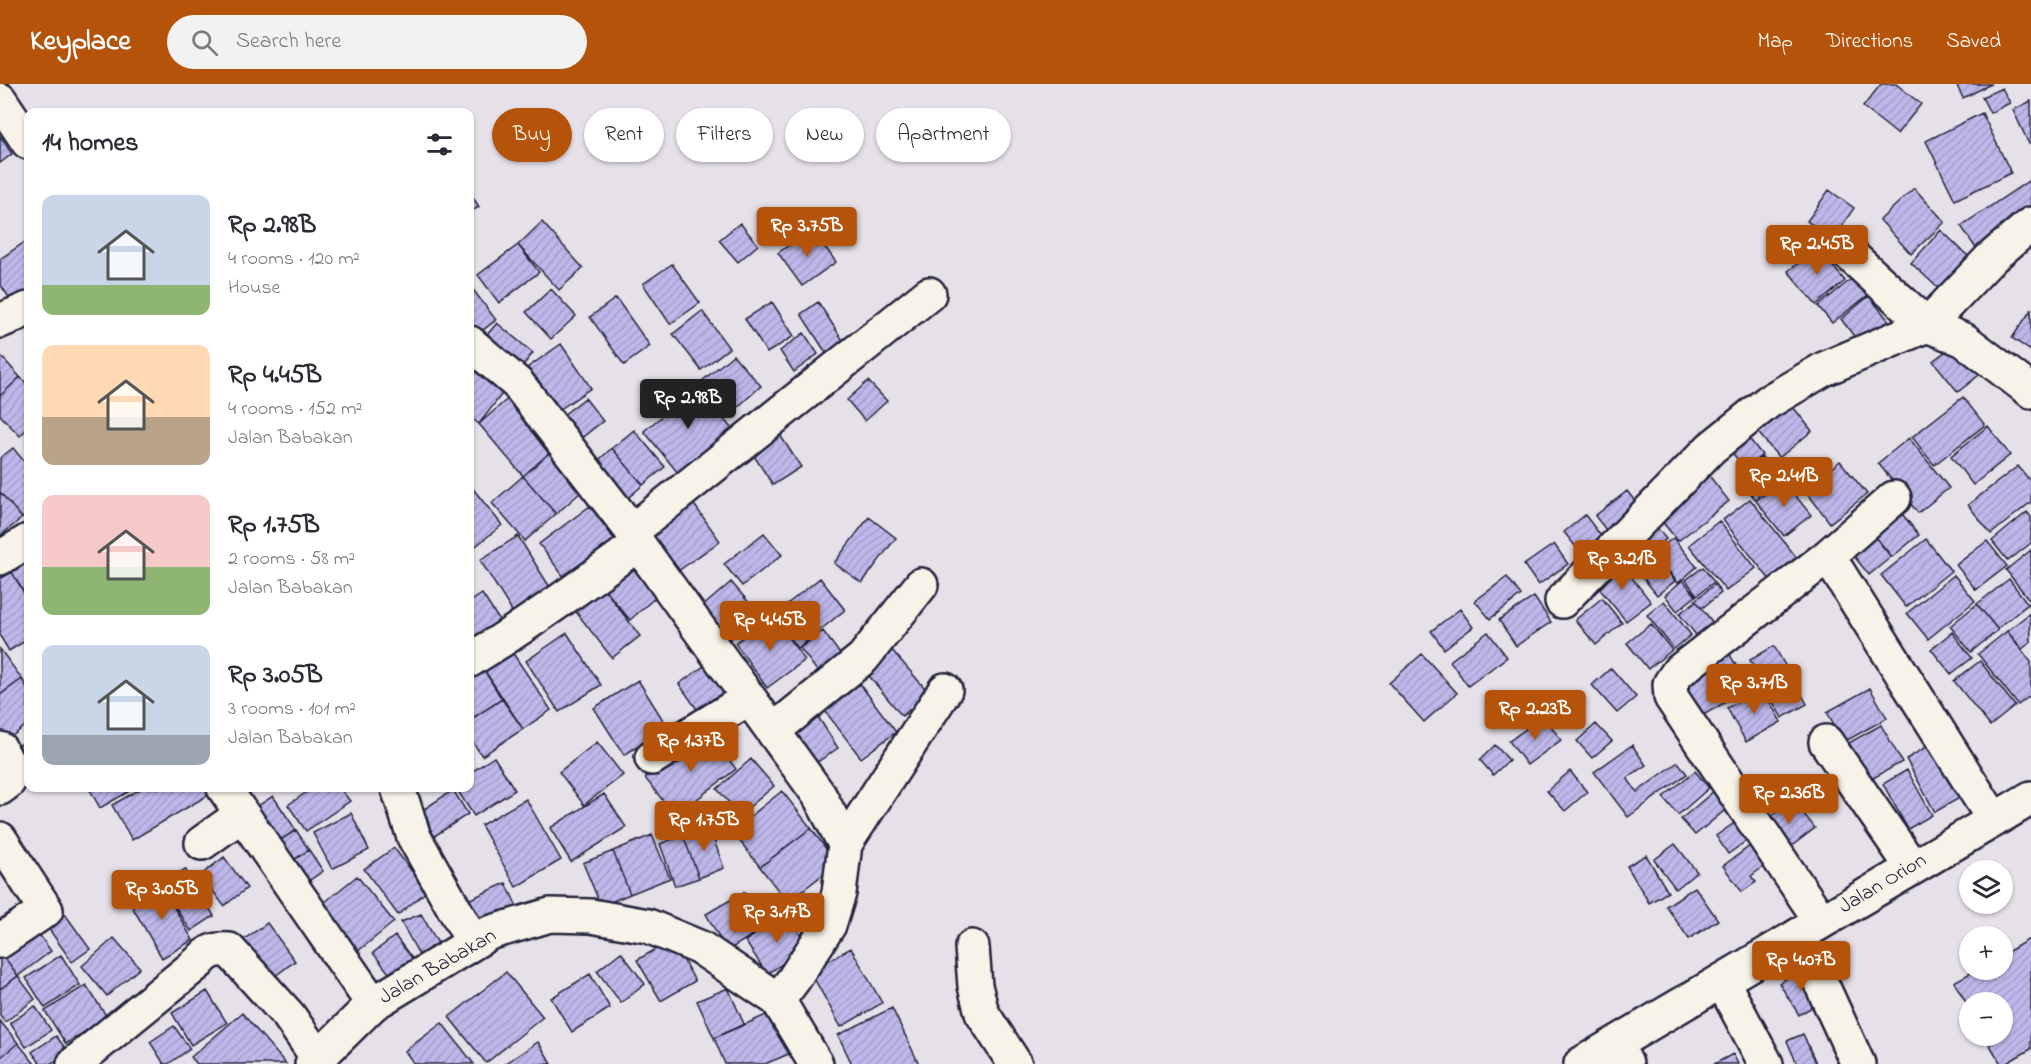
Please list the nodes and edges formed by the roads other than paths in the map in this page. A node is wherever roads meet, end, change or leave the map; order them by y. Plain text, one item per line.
1 (0, 100) edge
2 (24, 136) edge
3 (2031, 224) edge
4 (1846, 251) dead end
5 (929, 294) dead end
6 (24, 311) edge
7 (0, 321) edge
8 (1927, 325) junction
9 (474, 346) edge
10 (2031, 391) edge
11 (1894, 498) dead end
12 (635, 538) junction
13 (24, 543) edge
14 (1828, 556) junction
15 (0, 558) edge
16 (921, 585) dead end
17 (1562, 601) dead end
18 (474, 658) edge
19 (945, 690) dead end
20 (749, 698) junction
21 (773, 730) junction
22 (1826, 742) dead end
23 (0, 748) edge
24 (652, 758) dead end
25 (0, 788) edge
26 (227, 792) edge
27 (399, 792) edge
28 (2031, 798) edge
29 (241, 815) junction
30 (1994, 820) junction
31 (0, 839) edge
32 (202, 843) dead end
33 (845, 844) junction
34 (1912, 867) junction
35 (1810, 928) junction
36 (0, 941) edge
37 (473, 942) junction
38 (972, 947) dead end
39 (1722, 981) junction
40 (778, 1000) junction
41 (373, 1004) junction
42 (1621, 1054) edge
43 (317, 1062) edge
44 (74, 1064) edge
45 (816, 1064) edge
46 (1016, 1064) edge
47 (1581, 1064) edge
48 (1766, 1064) edge
49 (1858, 1064) edge

1 - 2 main road
3 - 8 main road
4 - 8 main road
5 - 12 main road
6 - 7 main road
8 - 10 main road
8 - 17 main road
9 - 12 main road
11 - 14 main road
12 - 18 main road
12 - 20 main road
13 - 15 main road
14 - 30 main road
14 - 35 main road
16 - 21 main road
19 - 33 main road
20 - 21 main road
20 - 24 main road
21 - 33 main road
22 - 34 main road
23 - 25 main road
26 - 29 main road
27 - 37 main road
28 - 30 main road, Jalan Orion
29 - 32 main road
29 - 41 main road
30 - 34 main road, Jalan Orion
31 - 36 main road
33 - 40 main road
34 - 35 main road, Jalan Orion
35 - 39 main road, Jalan Orion
35 - 49 main road
37 - 40 main road, Jalan Babakan
37 - 41 main road, Jalan Babakan
38 - 46 main road
39 - 42 main road, Jalan Orion
39 - 48 main road
40 - 45 main road, Jalan Babakan
41 - 43 main road, Jalan Babakan
42 - 47 main road, Jalan Orion
43 - 44 main road

